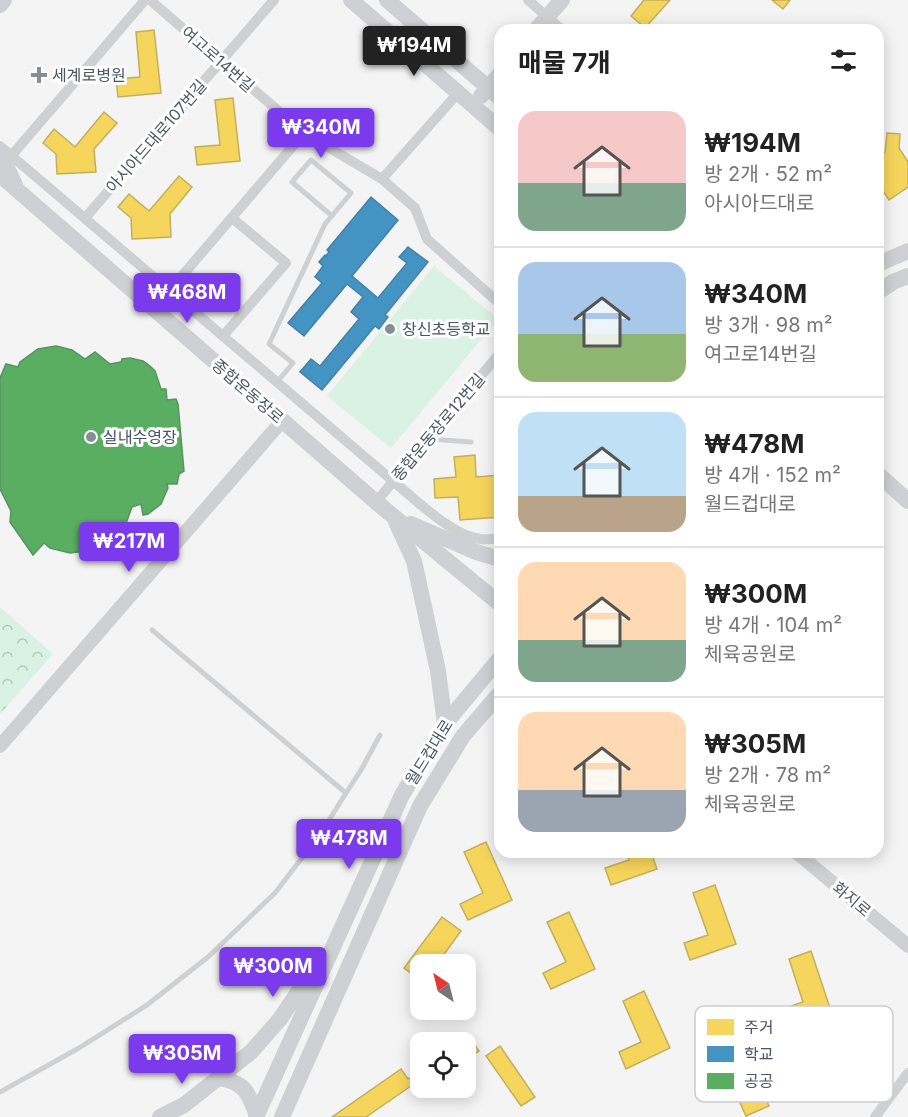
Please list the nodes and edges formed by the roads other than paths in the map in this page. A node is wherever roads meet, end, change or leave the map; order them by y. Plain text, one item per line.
1 (4, 0) edge
2 (145, 0) edge
3 (150, 0) edge
4 (274, 0) edge
5 (351, 0) edge
6 (387, 0) edge
7 (528, 0) edge
8 (562, 0) edge
9 (0, 5) edge
10 (542, 23) edge
11 (221, 62) junction
12 (458, 93) junction
13 (494, 93) edge
14 (473, 105) junction
15 (494, 124) edge
16 (304, 133) junction
17 (0, 145) edge
18 (6, 154) edge
19 (0, 175) edge
20 (382, 179) junction
21 (18, 191) junction
22 (332, 216) junction
23 (85, 218) junction
24 (232, 218) junction
25 (908, 251) edge
26 (884, 261) edge
27 (901, 279) edge
28 (884, 289) edge
29 (170, 291) junction
30 (884, 295) edge
31 (494, 299) edge
32 (223, 336) junction
33 (494, 360) edge
34 (277, 382) junction
35 (282, 421) junction
36 (428, 439) junction
37 (471, 442) dead end
38 (884, 479) edge
39 (393, 481) junction
40 (908, 501) edge
41 (376, 502) junction
42 (393, 516) junction
43 (494, 538) edge
44 (494, 557) edge
45 (494, 599) edge
46 (152, 630) dead end
47 (494, 665) edge
48 (494, 700) edge
49 (445, 724) junction
50 (380, 735) dead end
51 (0, 746) edge
52 (346, 793) junction
53 (803, 858) edge
54 (340, 931) junction
55 (908, 946) edge
56 (908, 1072) edge
57 (220, 1078) junction
58 (0, 1092) edge
59 (893, 1092) edge
60 (885, 1102) edge
61 (288, 1113) edge
62 (257, 1116) edge
63 (160, 1117) edge
64 (874, 1117) edge

1 - 9 main road
2 - 18 street
3 - 11 street, 여고로14번길
4 - 11 street, 아시아드대로107번길
5 - 12 main road
6 - 13 main road
7 - 10 street
8 - 10 main road
11 - 16 street, 여고로14번길
11 - 23 street, 아시아드대로107번길
12 - 14 main road
12 - 20 street
13 - 14 main road
14 - 15 main road
16 - 20 street, 여고로14번길
16 - 24 street
17 - 18 street, 종합운동장로
18 - 21 main road
18 - 23 street, 종합운동장로
19 - 21 main road, 종합운동장로
20 - 31 street, 여고로14번길
21 - 35 main road, 종합운동장로
22 - 22 lane
22 - 34 lane
23 - 29 street, 종합운동장로
24 - 29 street
24 - 32 street
25 - 26 main road
27 - 28 main road
27 - 30 main road
29 - 32 street, 종합운동장로
32 - 34 street, 종합운동장로
33 - 36 street, 종합운동장로12번길
34 - 39 street, 종합운동장로
35 - 41 main road, 종합운동장로
35 - 51 street
36 - 37 lane
36 - 39 street, 종합운동장로12번길
38 - 40 main road
39 - 41 street, 종합운동장로12번길
39 - 43 street, 종합운동장로
41 - 42 main road, 종합운동장로
42 - 44 main road
42 - 45 main road, 종합운동장로
42 - 49 main road
46 - 52 lane
47 - 49 main road, 월드컵대로
48 - 61 main road, 월드컵대로
49 - 54 main road, 월드컵대로
50 - 52 lane
52 - 58 lane
53 - 55 street, 화지로
54 - 57 main road
54 - 62 main road, 월드컵대로
56 - 59 street
57 - 62 main road
57 - 63 main road
60 - 64 street

